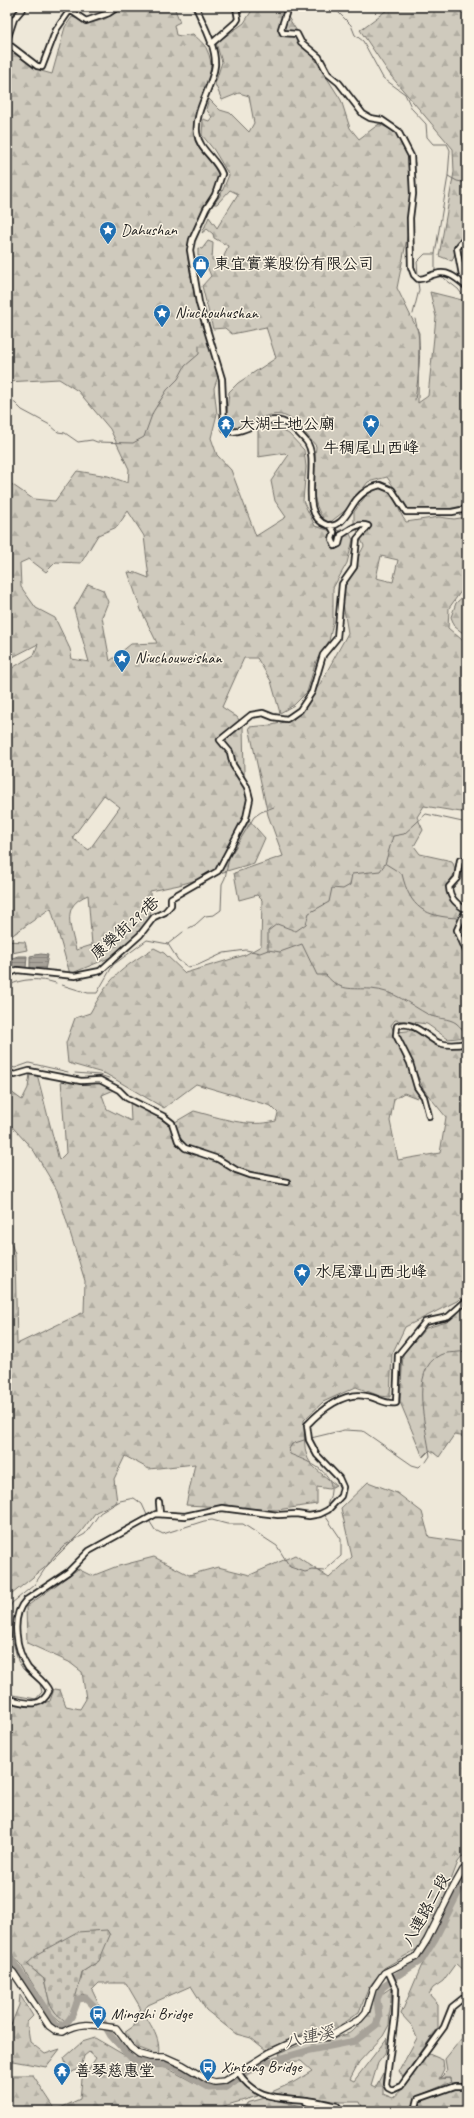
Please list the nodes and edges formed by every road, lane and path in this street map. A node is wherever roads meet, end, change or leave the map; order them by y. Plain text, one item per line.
1 (24, 7) edge
2 (118, 7) edge
3 (196, 7) edge
4 (236, 7) edge
5 (288, 7) edge
6 (70, 9) edge
7 (7, 41) edge
8 (211, 44) junction
9 (467, 236) edge
10 (467, 282) edge
11 (467, 287) edge
12 (467, 509) edge
13 (330, 525) junction
14 (467, 862) edge
15 (467, 953) edge
16 (7, 975) edge
17 (467, 1043) edge
18 (7, 1074) edge
19 (429, 1116) dead end
20 (287, 1182) dead end
21 (467, 1300) edge
22 (159, 1502) dead end
23 (160, 1514) junction
24 (7, 1699) edge
25 (467, 1867) edge
26 (7, 1967) edge
27 (388, 1971) junction
28 (467, 1995) edge
29 (238, 2072) junction
30 (467, 2086) edge
31 (296, 2100) junction
32 (321, 2111) edge
33 (341, 2111) edge
34 (415, 2111) edge

1 - 7 street
2 - 6 street
3 - 8 street
4 - 8 street
5 - 11 street
6 - 7 street
8 - 13 street
9 - 10 street
12 - 13 street
13 - 16 street, 康樂街291巷
14 - 15 street
17 - 19 street
18 - 20 street
21 - 23 street
22 - 23 street
23 - 24 street
25 - 27 street, 八連路二段
26 - 29 street, 八連路二段
27 - 28 street
27 - 29 street, 八連路二段
29 - 31 street
30 - 34 street
31 - 32 street
31 - 33 street

